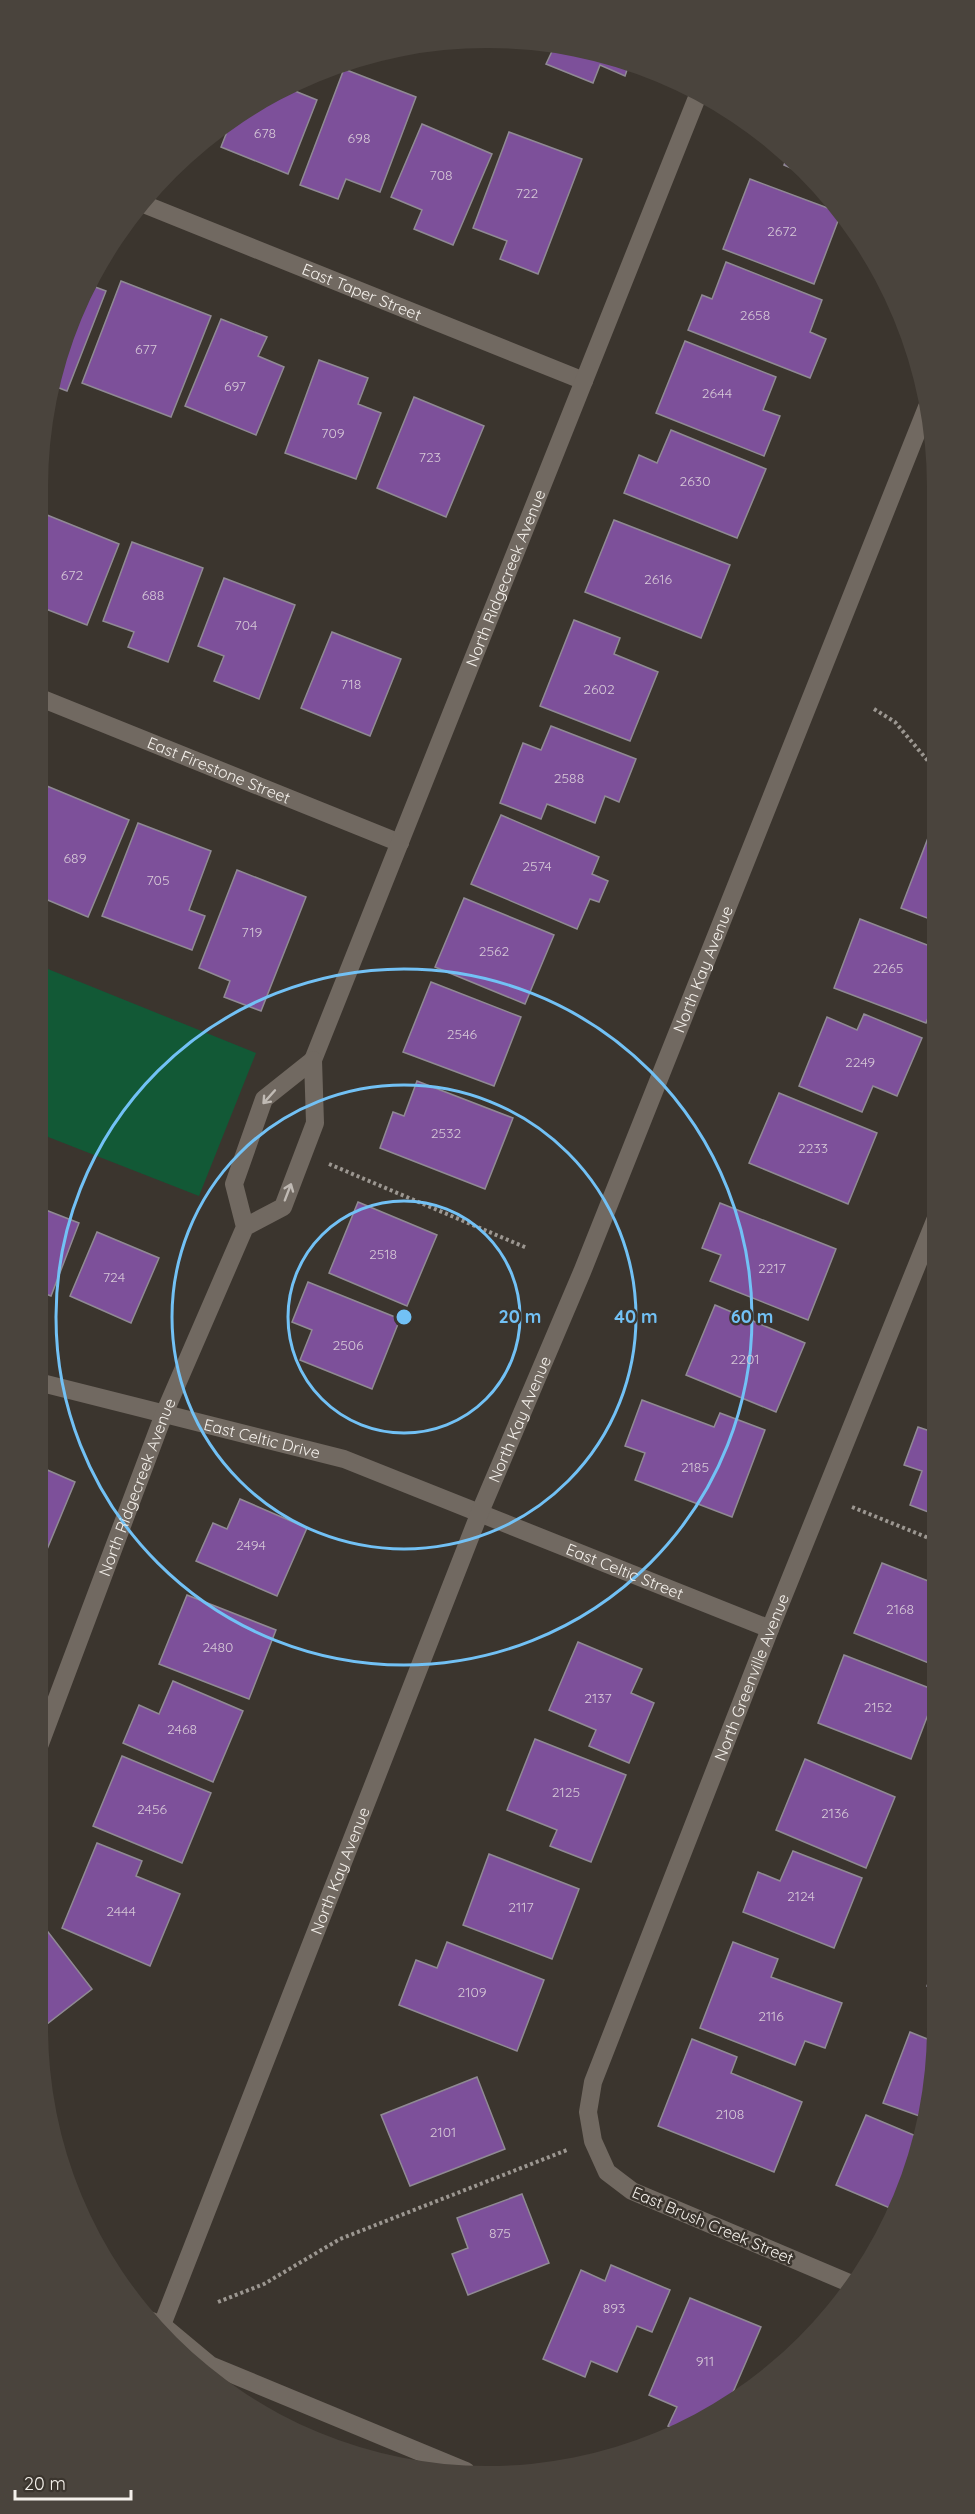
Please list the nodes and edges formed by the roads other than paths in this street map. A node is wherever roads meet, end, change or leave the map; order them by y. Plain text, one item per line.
1 (696, 101) edge
2 (151, 206) edge
3 (584, 381) junction
4 (922, 420) edge
5 (48, 701) edge
6 (399, 843) junction
7 (313, 1060) junction
8 (245, 1227) junction
9 (927, 1240) edge
10 (48, 1385) edge
11 (164, 1414) junction
12 (480, 1512) junction
13 (770, 1629) junction
14 (48, 1722) edge
15 (593, 2141) joint
16 (845, 2281) edge
17 (159, 2318) edge
18 (195, 2354) edge
19 (449, 2464) edge

1 - 3 street, North Ridgecreek Avenue
2 - 3 street, East Taper Street
3 - 6 street, North Ridgecreek Avenue
4 - 12 street, North Kay Avenue
5 - 6 street, East Firestone Street
6 - 7 street, North Ridgecreek Avenue
8 -> 7 street, North Ridgecreek Avenue
7 -> 8 street, North Ridgecreek Avenue
8 - 11 street, North Ridgecreek Avenue
9 - 13 street, North Greenville Avenue
10 - 11 street, East Celtic Drive
11 - 12 street, East Celtic Drive
11 - 14 street, North Ridgecreek Avenue
12 - 13 street, East Celtic Street
12 - 17 street, North Kay Avenue
13 - 15 street, North Greenville Avenue
15 - 16 street, East Brush Creek Street
18 - 19 street

